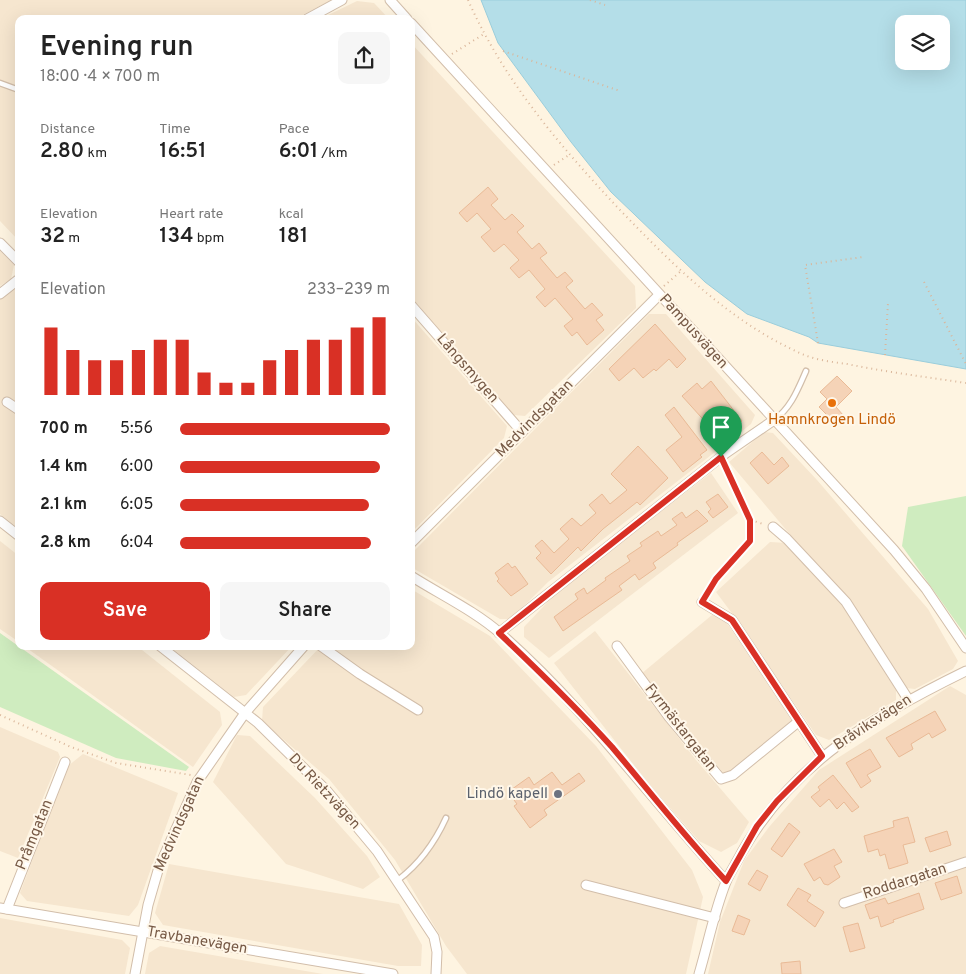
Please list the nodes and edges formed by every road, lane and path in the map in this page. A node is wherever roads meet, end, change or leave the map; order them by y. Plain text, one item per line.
1 (342, 0) edge
2 (468, 0) edge
3 (590, 0) edge
4 (394, 1) edge
5 (605, 5) dead end
6 (314, 15) edge
7 (404, 15) edge
8 (415, 27) edge
9 (484, 34) junction
10 (503, 51) dead end
11 (444, 60) junction
12 (0, 83) edge
13 (15, 89) edge
14 (620, 92) dead end
15 (570, 155) junction
16 (546, 171) junction
17 (0, 243) edge
18 (863, 257) dead end
19 (15, 258) edge
20 (681, 271) junction
21 (15, 282) edge
22 (924, 282) dead end
23 (0, 294) edge
24 (659, 295) junction
25 (888, 303) dead end
26 (415, 310) edge
27 (818, 343) dead end
28 (885, 354) dead end
29 (966, 364) edge
30 (806, 371) dead end
31 (966, 383) edge
32 (7, 402) dead end
33 (15, 407) edge
34 (774, 420) junction
35 (522, 432) junction
36 (721, 457) junction
37 (750, 520) junction
38 (0, 521) edge
39 (772, 527) joint
40 (15, 533) edge
41 (415, 539) edge
42 (415, 579) edge
43 (702, 602) joint
44 (499, 633) junction
45 (617, 646) dead end
46 (966, 648) edge
47 (165, 650) edge
48 (300, 650) edge
49 (327, 650) edge
50 (966, 670) edge
51 (908, 699) junction
52 (418, 710) dead end
53 (245, 712) junction
54 (0, 715) edge
55 (798, 722) junction
56 (822, 756) junction
57 (65, 762) dead end
58 (201, 776) junction
59 (446, 818) dead end
60 (966, 862) edge
61 (398, 880) junction
62 (726, 881) junction
63 (586, 885) dead end
64 (844, 903) dead end
65 (3, 908) edge
66 (715, 918) junction
67 (142, 931) junction
68 (135, 974) edge
69 (393, 974) edge
70 (436, 974) edge
71 (699, 974) edge

1 - 6 street
2 - 9 path
3 - 5 path
4 - 7 street
8 - 11 street, Pampusvägen
9 - 11 path
9 - 15 path
10 - 14 path
11 - 16 street, Pampusvägen
12 - 13 lane
15 - 16 path
15 - 20 path
16 - 24 street, Pampusvägen
17 - 19 street
18 - 27 path
20 - 24 path
20 - 31 path
21 - 23 street
22 - 29 path
24 - 34 street, Pampusvägen
24 - 35 street, Medvindsgatan
25 - 28 path
26 - 35 street, Långsmygen
30 - 34 lane
32 - 33 street
34 - 36 street
34 - 46 street, Pampusvägen
35 - 41 street, Medvindsgatan
36 - 37 path
36 - 44 street
37 - 39 path
37 - 43 path
38 - 40 street
39 - 51 street
42 - 44 street
43 - 55 street
44 - 62 street
45 - 55 street, Fyrmästargatan
47 - 53 street, Du Rietzvägen
48 - 53 street, Medvindsgatan
49 - 52 street
50 - 51 street, Bråviksvägen
51 - 56 street, Bråviksvägen
53 - 58 street, Medvindsgatan
53 - 61 street, Du Rietzvägen
54 - 58 path
55 - 56 street
56 - 62 street, Bråviksvägen
57 - 65 street, Pråmgatan
58 - 67 street, Medvindsgatan
59 - 61 lane
60 - 64 street, Roddargatan
61 - 70 street, Du Rietzvägen
62 - 66 street, Bråviksvägen
63 - 66 street
65 - 67 street, Travbanevägen
66 - 71 street, Bråviksvägen
67 - 68 street, Medvindsgatan
67 - 69 street, Travbanevägen

